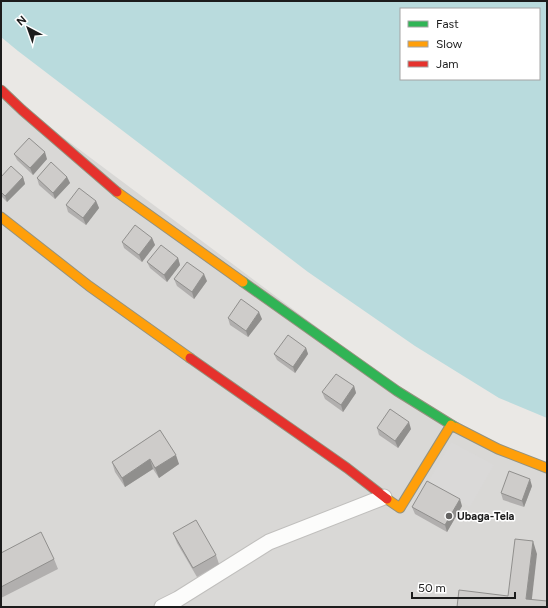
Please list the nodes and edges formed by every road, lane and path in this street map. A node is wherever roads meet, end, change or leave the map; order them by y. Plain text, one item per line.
1 (1, 90) edge
2 (1, 217) edge
3 (451, 425) junction
4 (547, 468) edge
5 (384, 497) junction
6 (162, 607) edge

1 - 3 main road
2 - 5 main road
3 - 4 main road
3 - 5 main road
5 - 6 street

